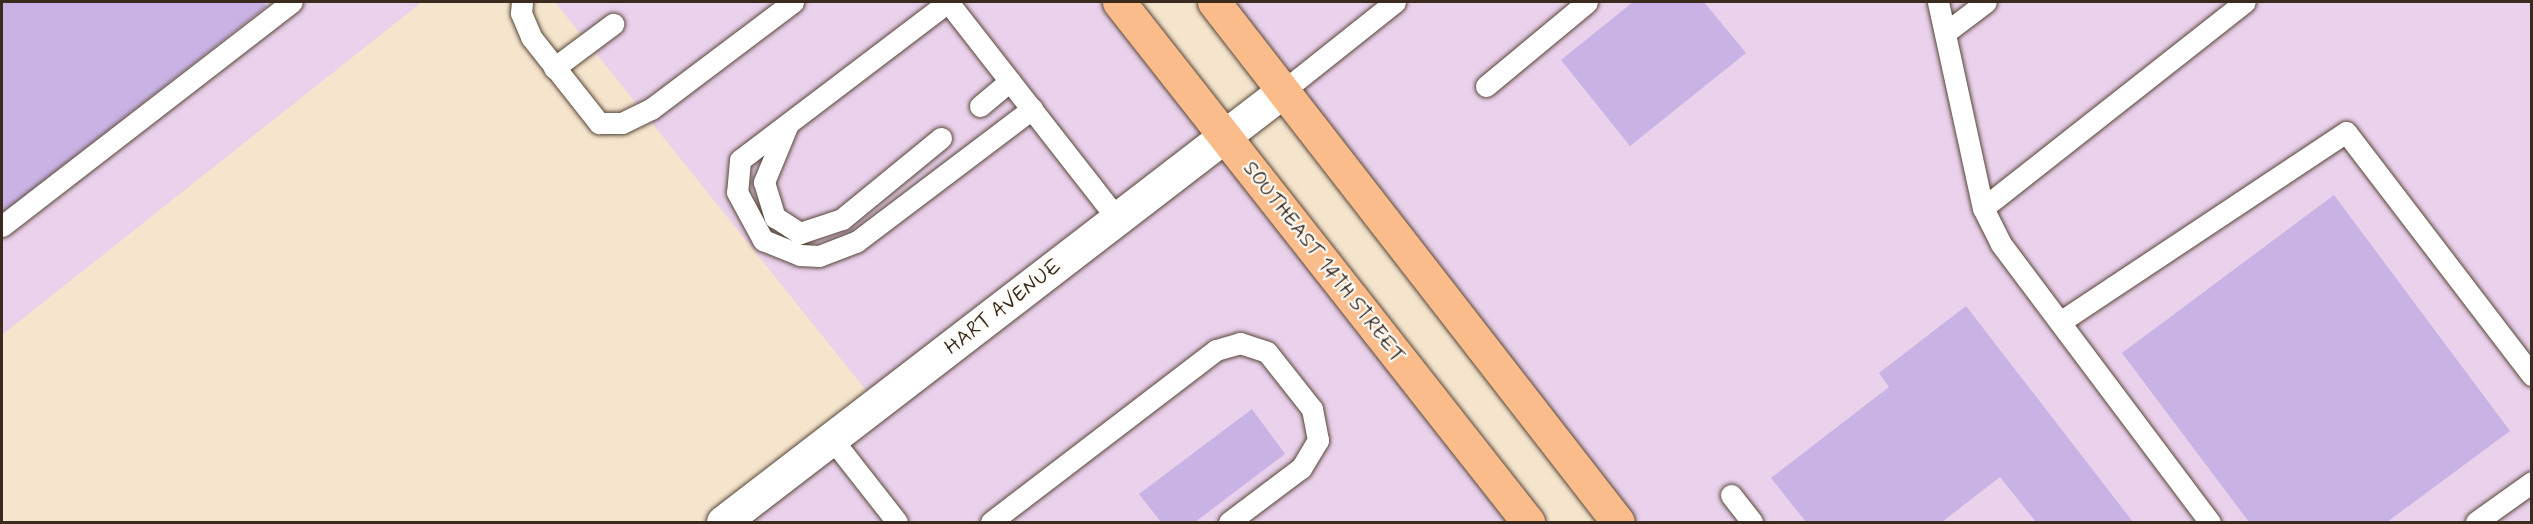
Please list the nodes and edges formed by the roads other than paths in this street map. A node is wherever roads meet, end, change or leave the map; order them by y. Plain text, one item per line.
1 (292, 2) edge
2 (522, 2) edge
3 (793, 2) edge
4 (948, 2) edge
5 (1119, 2) edge
6 (1214, 2) edge
7 (1395, 2) edge
8 (1587, 2) edge
9 (1938, 2) edge
10 (1986, 2) edge
11 (2246, 2) edge
12 (613, 24) dead end
13 (1945, 33) junction
14 (554, 68) junction
15 (1010, 81) junction
16 (1486, 86) dead end
17 (1283, 91) junction
18 (980, 106) dead end
19 (1032, 109) junction
20 (788, 124) junction
21 (1224, 136) junction
22 (941, 138) dead end
23 (1983, 208) junction
24 (1117, 218) junction
25 (2, 226) edge
26 (2060, 322) junction
27 (2532, 375) edge
28 (832, 439) junction
29 (2532, 482) edge
30 (1731, 495) dead end
31 (996, 521) edge
32 (723, 522) edge
33 (897, 522) edge
34 (1229, 522) edge
35 (1528, 522) edge
36 (1618, 522) edge
37 (1752, 522) edge
38 (2210, 522) edge
39 (2476, 522) edge

1 - 25 lane
2 - 14 lane
3 - 14 lane
4 - 15 lane
4 - 20 lane
5 - 21 main road, SOUTHEAST 14TH STREET
6 - 17 main road
7 - 17 lane
8 - 16 lane
9 - 13 lane
10 - 13 lane
11 - 23 lane
12 - 14 lane
13 - 23 lane
15 - 18 lane
15 - 19 lane
17 - 21 street, HART AVENUE
17 - 36 main road
19 - 20 lane
19 - 24 lane
20 - 22 lane
21 - 24 street, HART AVENUE
21 - 35 main road, SOUTHEAST 14TH STREET
23 - 26 lane
24 - 28 street, HART AVENUE
26 - 27 lane
26 - 38 lane
28 - 32 street, HART AVENUE
28 - 33 lane
29 - 39 lane
30 - 37 lane
31 - 34 lane

